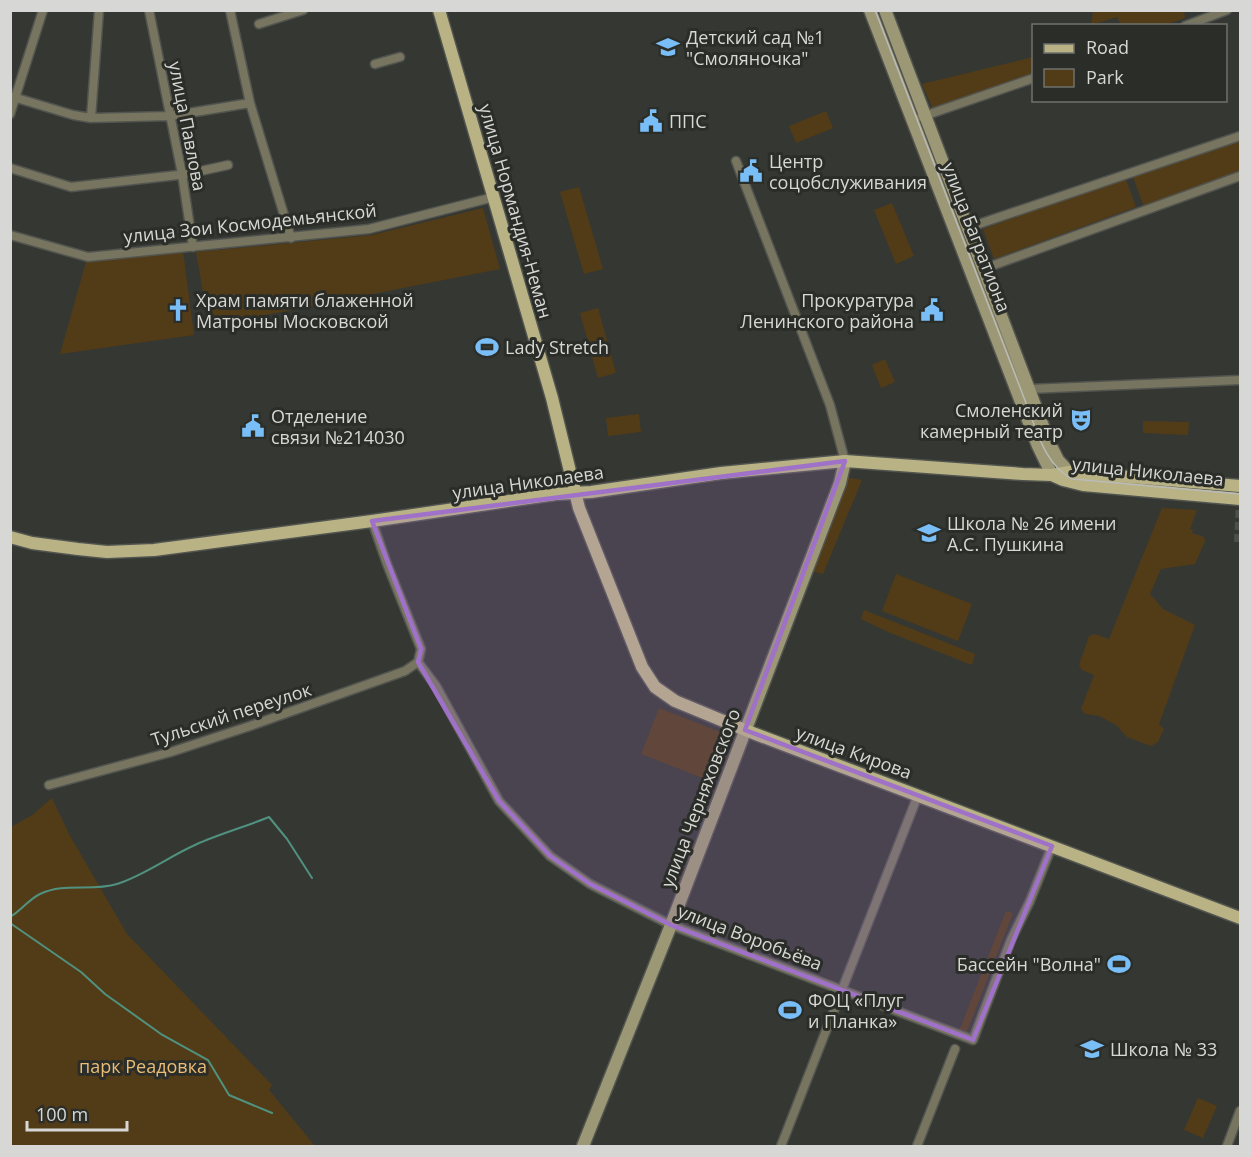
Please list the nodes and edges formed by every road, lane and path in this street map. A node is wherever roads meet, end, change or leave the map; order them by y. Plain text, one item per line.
1 (43, 10) edge
2 (99, 10) edge
3 (149, 10) edge
4 (230, 10) edge
5 (303, 10) edge
6 (439, 10) edge
7 (870, 10) edge
8 (885, 10) edge
9 (1227, 10) edge
10 (260, 24) dead end
11 (1190, 24) edge
12 (400, 57) dead end
13 (375, 64) dead end
14 (1032, 79) edge
15 (13, 97) edge
16 (250, 103) junction
17 (10, 114) edge
18 (925, 115) junction
19 (170, 116) junction
20 (91, 118) junction
21 (912, 120) junction
22 (1240, 136) edge
23 (736, 161) dead end
24 (228, 165) dead end
25 (10, 168) edge
26 (182, 174) junction
27 (1240, 177) edge
28 (494, 197) junction
29 (967, 228) junction
30 (10, 235) edge
31 (291, 238) junction
32 (193, 247) junction
33 (983, 269) junction
34 (1240, 380) edge
35 (1029, 389) junction
36 (1038, 446) junction
37 (1058, 460) junction
38 (845, 461) junction
39 (1050, 471) junction
40 (1069, 472) junction
41 (1023, 474) junction
42 (1240, 486) edge
43 (575, 493) junction
44 (1240, 499) edge
45 (372, 521) junction
46 (10, 537) edge
47 (418, 662) junction
48 (745, 730) junction
49 (49, 785) dead end
50 (918, 795) junction
51 (1052, 846) junction
52 (1240, 918) edge
53 (670, 925) junction
54 (842, 991) junction
55 (955, 1049) dead end
56 (1240, 1111) edge
57 (583, 1146) edge
58 (781, 1146) edge
59 (917, 1146) edge
60 (1227, 1146) edge

1 - 15 street
2 - 20 street
3 - 19 street, улица Павлова
4 - 16 street
5 - 10 street
6 - 28 main road, улица Нормандия-Неман
7 - 21 main road, улица Багратиона
8 - 18 main road, улица Багратиона
9 - 11 street
12 - 13 street
14 - 18 street
15 - 17 street
15 - 20 street
16 - 19 street
16 - 31 street
18 - 21 street
18 - 29 main road, улица Багратиона
19 - 20 street
19 - 26 street, улица Павлова
21 - 36 main road, улица Багратиона
22 - 29 street
23 - 38 street
24 - 26 street
25 - 26 street
26 - 32 street, улица Павлова
27 - 33 street
28 - 31 street, улица Зои Космодемьянской
28 - 43 main road, улица Нормандия-Неман
29 - 33 main road, улица Багратиона
30 - 32 street, улица Зои Космодемьянской
31 - 32 street, улица Зои Космодемьянской
33 - 35 main road, улица Багратиона
34 - 35 street
35 - 37 main road, улица Багратиона
36 - 39 main road, улица Багратиона
36 - 41 main road
37 - 39 main road
37 - 40 main road, улица Багратиона
38 - 41 main road, улица Николаева
38 - 43 main road, улица Николаева
38 - 48 main road, улица Черняховского
39 - 40 main road, улица Николаева
39 - 41 main road, улица Николаева
39 - 44 main road, улица Николаева
40 - 42 main road, улица Николаева
43 - 45 main road, улица Николаева
43 - 48 main road, улица Кирова
45 - 46 main road, улица Николаева
45 - 47 street
47 - 49 street, Тульский переулок
47 - 53 street, улица Воробьёва
48 - 50 main road, улица Кирова
48 - 53 main road, улица Черняховского
50 - 51 main road, улица Кирова
50 - 54 street
51 - 52 main road, улица Кирова
51 - 54 street, улица Воробьёва
53 - 54 street, улица Воробьёва
53 - 57 main road, улица Черняховского
54 - 58 street
55 - 59 street
56 - 60 street

